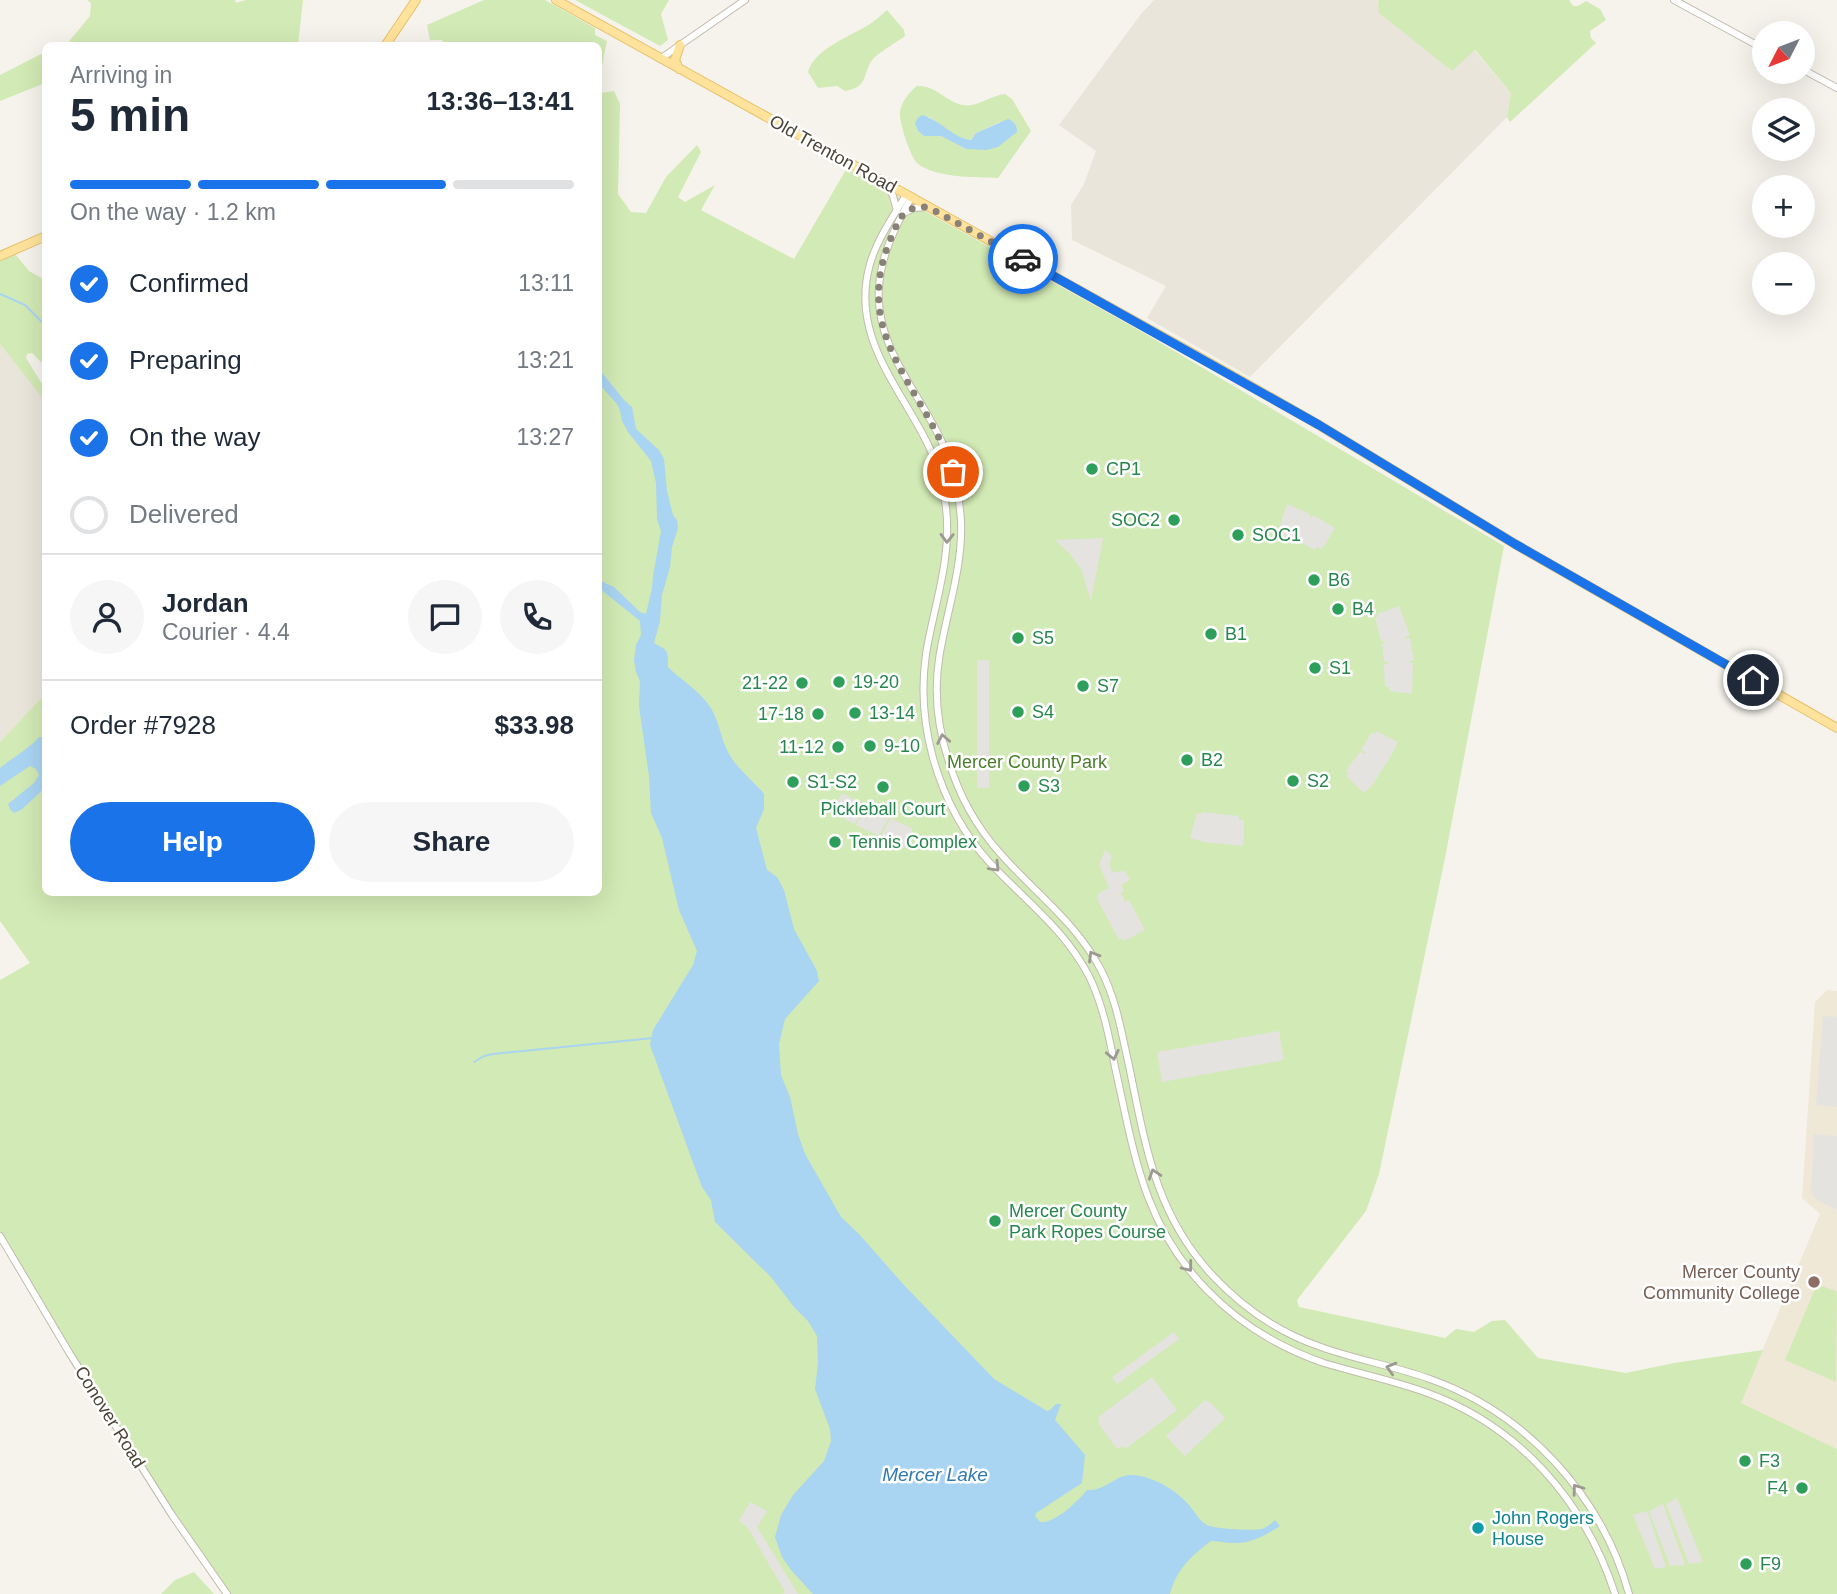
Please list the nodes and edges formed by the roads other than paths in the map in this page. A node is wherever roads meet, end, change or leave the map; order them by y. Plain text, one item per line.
1 (416, 0) edge
2 (556, 0) edge
3 (745, 0) edge
4 (1674, 0) edge
5 (388, 42) edge
6 (1752, 42) edge
7 (680, 45) junction
8 (660, 59) junction
9 (679, 69) junction
10 (1815, 76) edge
11 (1837, 88) edge
12 (887, 184) junction
13 (909, 196) junction
14 (928, 207) junction
15 (900, 212) junction
16 (42, 238) edge
17 (0, 256) edge
18 (1837, 728) edge
19 (0, 1236) edge
20 (227, 1594) edge
21 (1615, 1594) edge
22 (1629, 1594) edge

1 - 5 main road
2 - 8 main road, Old Trenton Road
3 - 7 street
4 - 6 street
7 - 8 street
7 - 9 main road
8 - 9 main road, Old Trenton Road
9 - 12 main road, Old Trenton Road
10 - 11 street
12 - 13 main road, Old Trenton Road
12 - 15 street
13 - 14 main road, Old Trenton Road
13 - 15 street
14 - 15 street
14 - 18 main road, Old Trenton Road
15 -> 21 street
22 -> 15 street
16 - 17 main road
19 - 20 street, Conover Road

